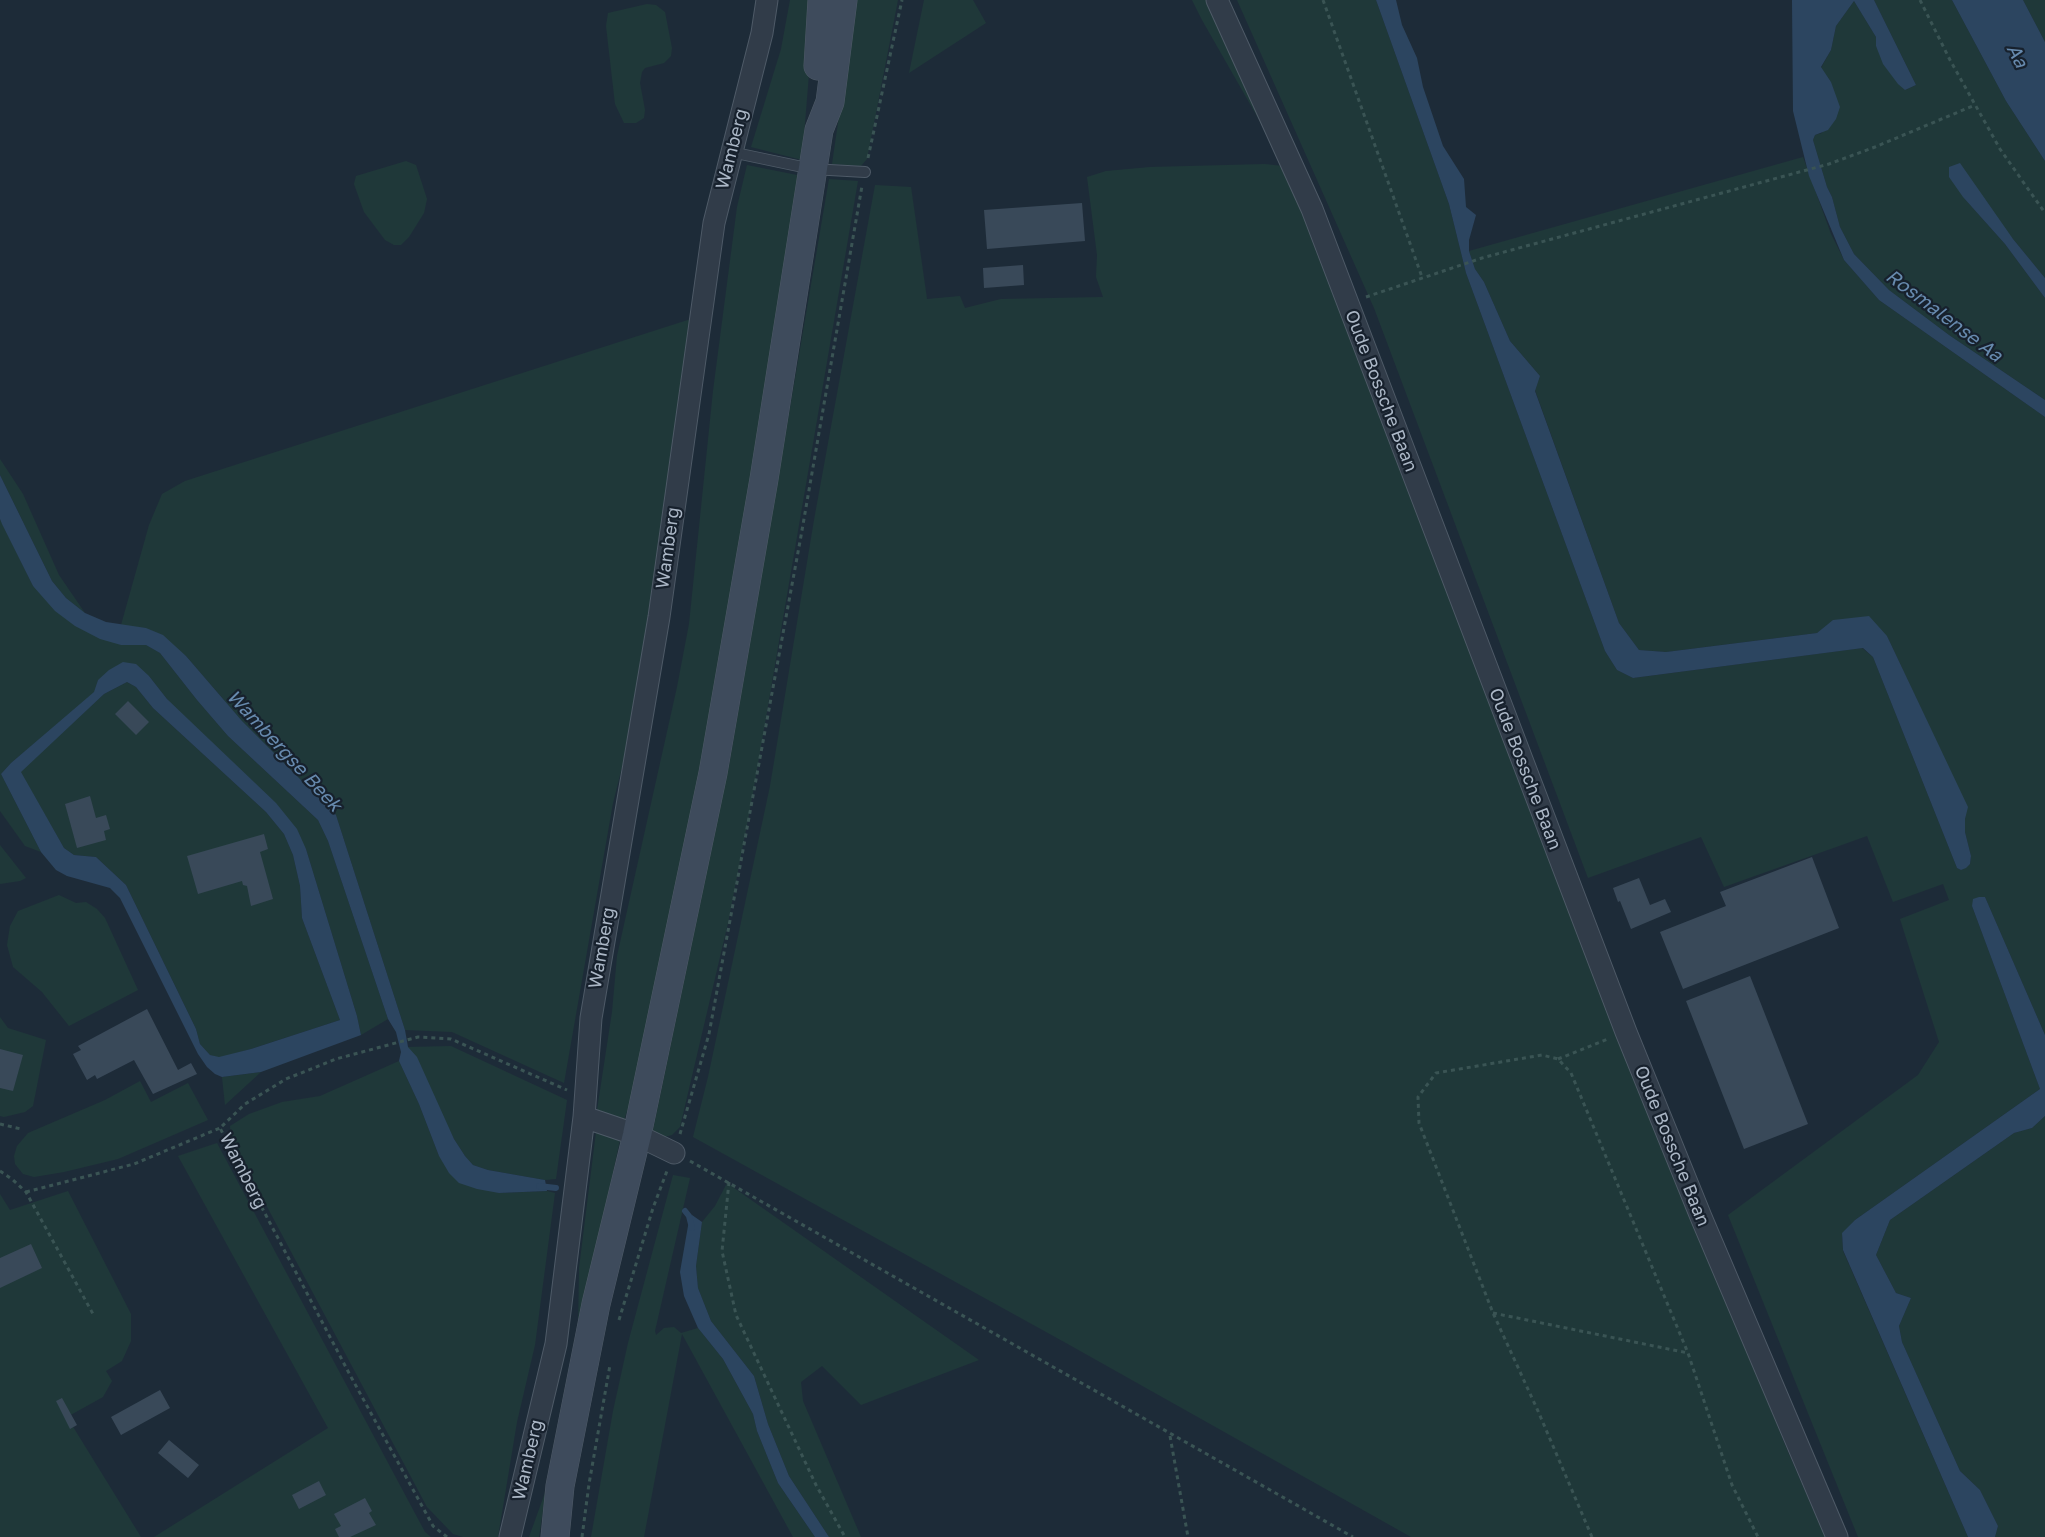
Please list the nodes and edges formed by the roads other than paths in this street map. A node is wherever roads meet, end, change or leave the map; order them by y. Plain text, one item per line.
1 (766, 0) edge
2 (822, 0) edge
3 (843, 0) edge
4 (1217, 0) edge
5 (819, 130) junction
6 (731, 152) junction
7 (812, 169) junction
8 (865, 172) road end
9 (585, 1108) junction
10 (638, 1135) junction
11 (674, 1153) road end
12 (510, 1537) edge
13 (554, 1537) edge
14 (1837, 1537) edge

1 - 6 street, Wamberg
2 - 5 main road, Wamberg
3 - 5 main road, Wamberg
4 - 14 street, Oude Bossche Baan
5 - 7 main road, Wamberg
6 - 7 lane
6 - 9 street, Wamberg
7 - 8 lane
7 - 10 main road, Wamberg
9 - 10 street
9 - 12 street, Wamberg
10 - 11 street
10 - 13 main road, Wamberg

